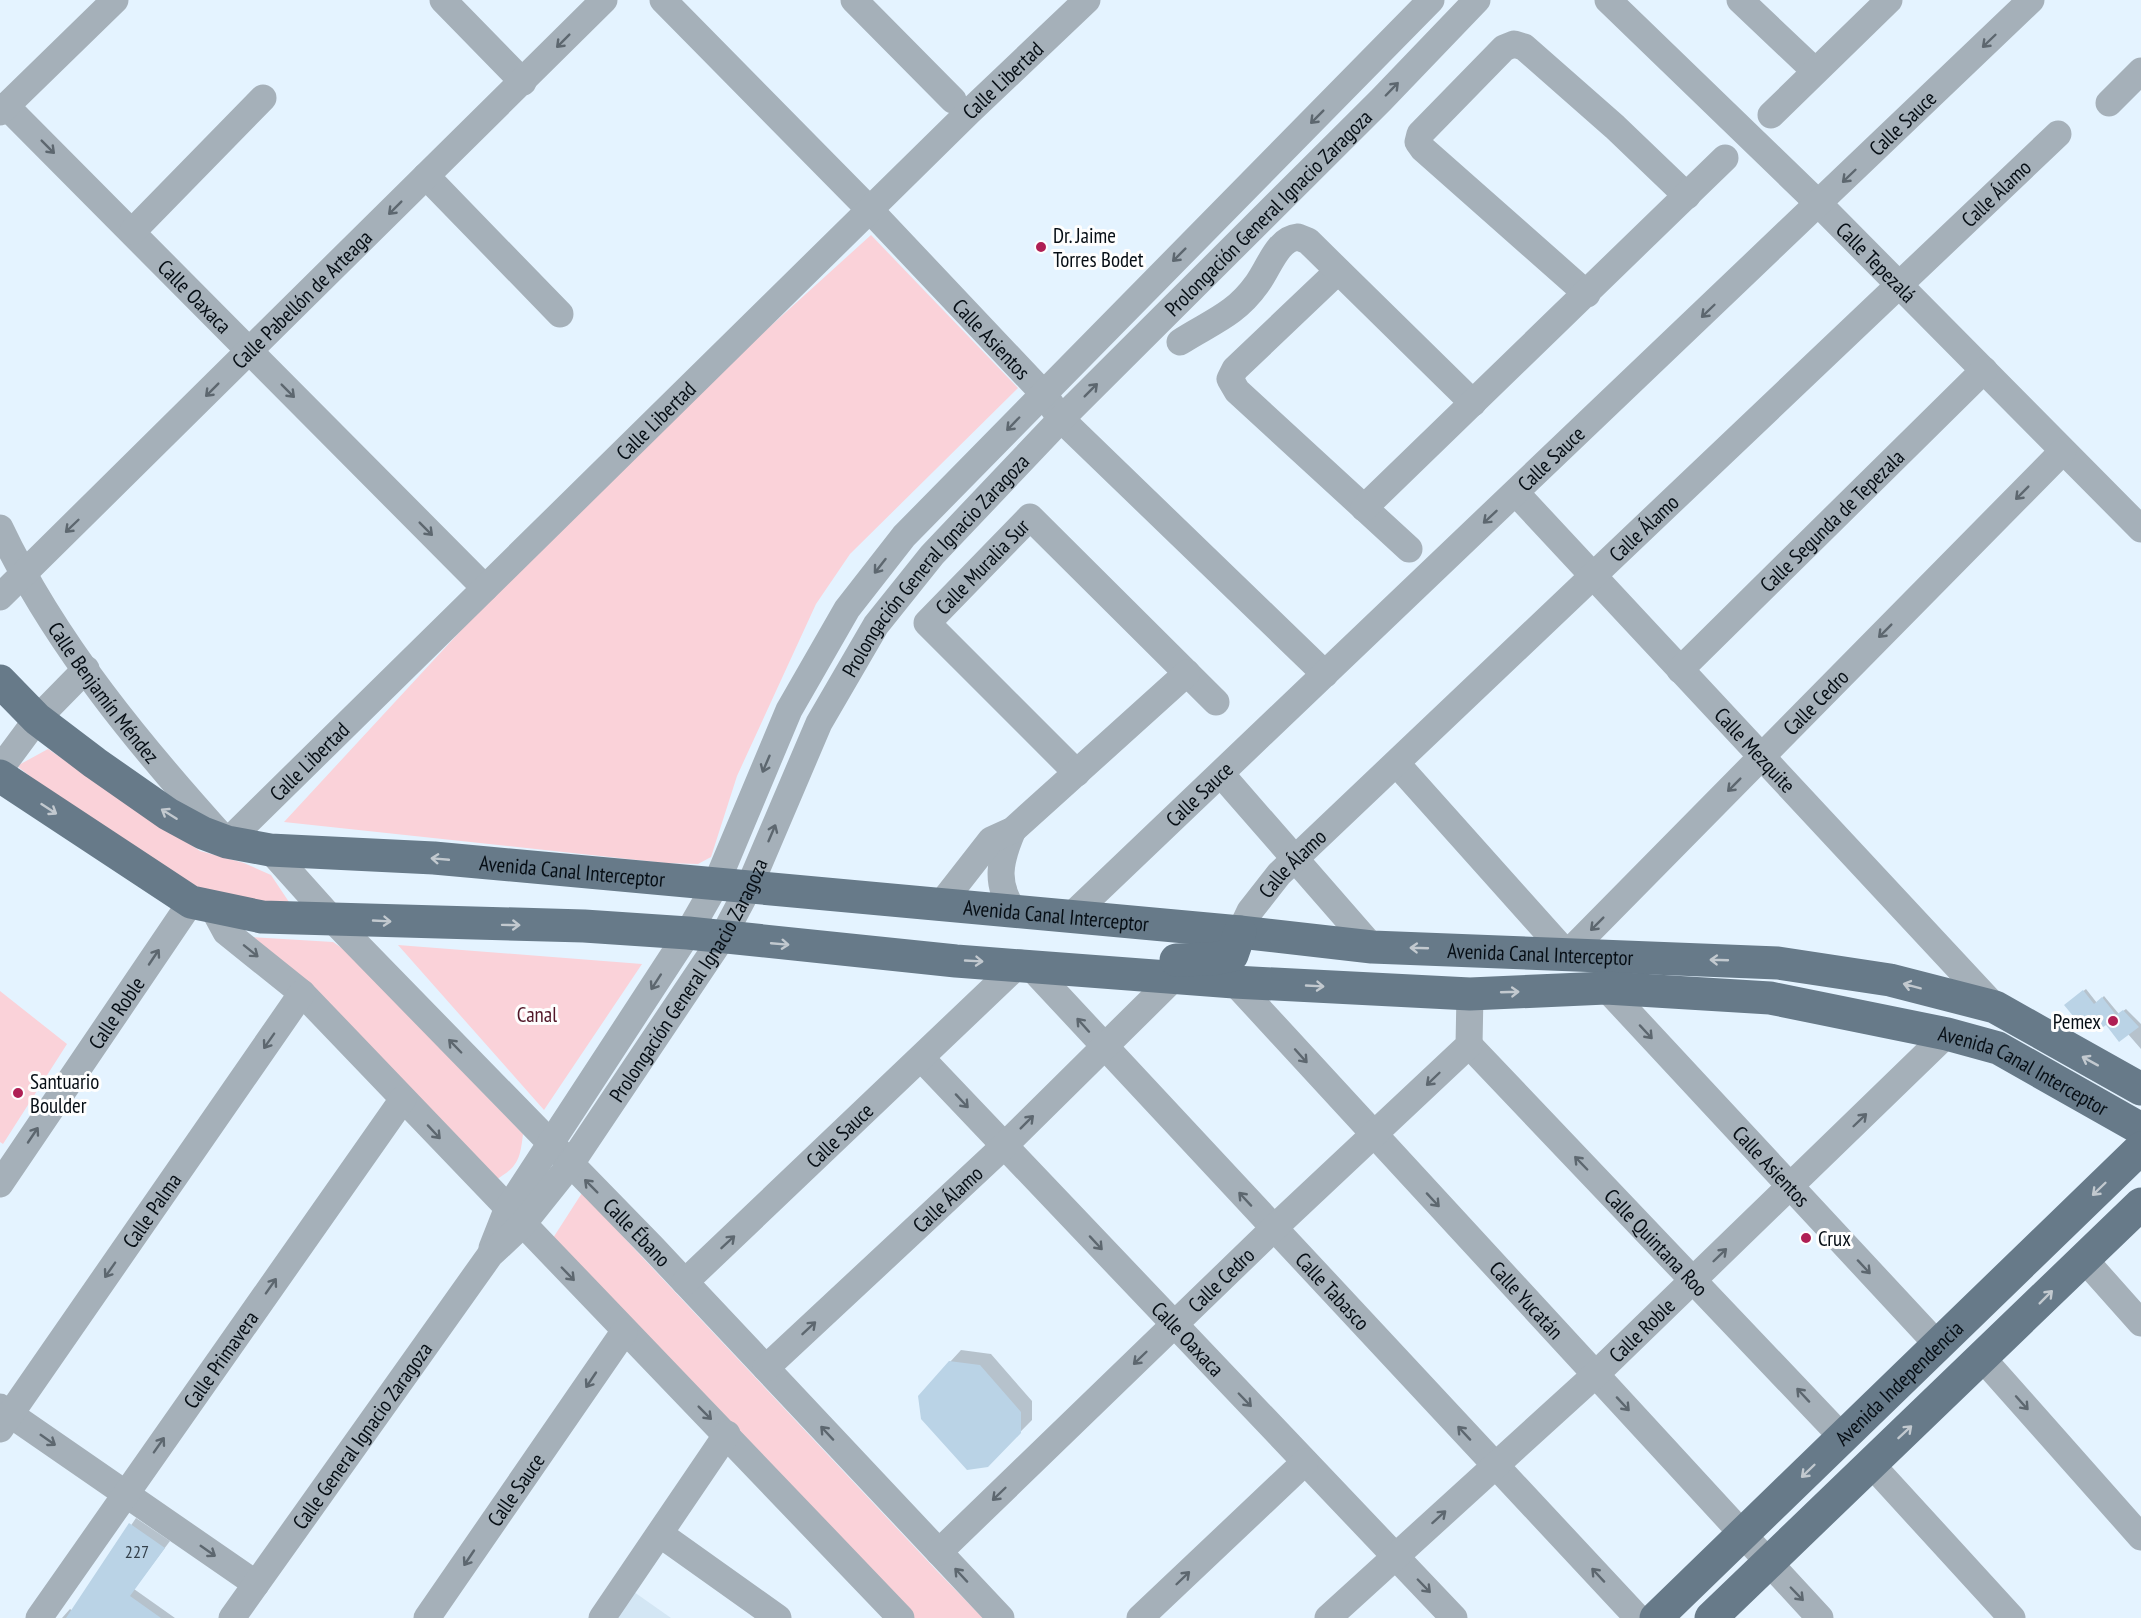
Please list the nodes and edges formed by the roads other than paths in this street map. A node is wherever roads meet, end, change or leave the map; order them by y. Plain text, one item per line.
1 (115, 0) edge
2 (444, 0) edge
3 (604, 0) edge
4 (663, 0) edge
5 (854, 0) edge
6 (1087, 0) edge
7 (1431, 0) edge
8 (1477, 0) edge
9 (1608, 0) edge
10 (1740, 0) edge
11 (1889, 0) edge
12 (2031, 0) edge
13 (1815, 71) junction
14 (2141, 71) edge
15 (523, 82) junction
16 (262, 98) dead end
17 (953, 100) dead end
18 (2109, 103) dead end
19 (3, 109) edge
20 (1770, 114) dead end
21 (2058, 134) dead end
22 (1725, 158) dead end
23 (426, 176) junction
24 (1687, 196) junction
25 (1819, 204) junction
26 (870, 210) junction
27 (133, 231) junction
28 (1338, 271) junction
29 (1899, 285) junction
30 (1587, 294) junction
31 (560, 314) dead end
32 (1132, 349) junction
33 (249, 353) junction
34 (1984, 370) junction
35 (1043, 393) junction
36 (1473, 403) junction
37 (1062, 419) junction
38 (2064, 451) junction
39 (1516, 493) junction
40 (1364, 508) junction
41 (0, 528) edge
42 (2141, 529) edge
43 (1409, 549) dead end
44 (22, 575) junction
45 (1594, 577) junction
46 (485, 588) junction
47 (0, 597) edge
48 (87, 669) junction
49 (1680, 670) junction
50 (1187, 673) junction
51 (1325, 674) junction
52 (0, 681) edge
53 (1216, 702) dead end
54 (37, 719) junction
55 (1762, 757) junction
56 (1397, 764) junction
57 (0, 769) edge
58 (1077, 772) junction
59 (1221, 774) junction
60 (0, 776) edge
61 (1013, 830) junction
62 (227, 842) junction
63 (270, 850) junction
64 (1295, 859) junction
65 (716, 884) junction
66 (749, 887) junction
67 (941, 904) junction
68 (202, 905) junction
69 (1014, 911) junction
70 (1071, 916) junction
71 (331, 918) junction
72 (1240, 932) junction
73 (688, 933) junction
74 (722, 938) junction
75 (1372, 947) junction
76 (1567, 954) junction
77 (1024, 964) junction
78 (1091, 970) junction
79 (1175, 977) junction
80 (1234, 982) junction
81 (1272, 983) junction
82 (1606, 988) junction
83 (302, 993) junction
84 (1470, 994) junction
85 (1995, 1007) junction
86 (1947, 1034) junction
87 (1468, 1045) junction
88 (1103, 1047) junction
89 (922, 1059) junction
90 (2141, 1089) edge
91 (403, 1099) junction
92 (2141, 1129) edge
93 (1373, 1136) junction
94 (549, 1143) junction
95 (1004, 1146) junction
96 (2141, 1148) edge
97 (570, 1165) junction
98 (0, 1184) edge
99 (1790, 1188) junction
100 (2141, 1204) edge
101 (515, 1217) junction
102 (1273, 1228) junction
103 (2084, 1259) junction
104 (1694, 1280) junction
105 (685, 1282) junction
106 (2141, 1323) edge
107 (1174, 1325) junction
108 (624, 1332) junction
109 (1937, 1344) junction
110 (1983, 1359) junction
111 (766, 1368) junction
112 (1595, 1375) junction
113 (3, 1417) edge
114 (726, 1434) junction
115 (1843, 1438) junction
116 (1305, 1462) junction
117 (1871, 1464) junction
118 (1496, 1466) junction
119 (125, 1493) junction
120 (660, 1534) junction
121 (1742, 1534) junction
122 (2141, 1537) edge
123 (939, 1552) junction
124 (1395, 1556) junction
125 (1768, 1564) junction
126 (256, 1584) junction
127 (39, 1618) edge
128 (232, 1618) edge
129 (427, 1618) edge
130 (602, 1618) edge
131 (778, 1618) edge
132 (901, 1618) edge
133 (1001, 1618) edge
134 (1140, 1618) edge
135 (1328, 1618) edge
136 (1454, 1618) edge
137 (1638, 1618) edge
138 (1656, 1618) edge
139 (1711, 1618) edge
140 (1820, 1618) edge
141 (2012, 1618) edge

1 - 19 street
2 - 15 street
3 -> 15 street, Calle Pabellón de Arteaga
4 - 26 street, Calle Asientos
5 - 17 street, Calle Libertad
6 - 26 street, Calle Libertad
7 -> 35 street, Prolongación General Ignacio Zaragoza
32 -> 8 street, Prolongación General Ignacio Zaragoza
9 - 25 street, Calle Tepezalá
10 - 13 street
11 - 13 street
12 -> 25 street, Calle Sauce
13 - 20 street
14 - 18 street
15 - 23 street, Calle Pabellón de Arteaga
16 - 27 street
19 -> 27 street, Calle Oaxaca
21 - 29 street, Calle Álamo
22 - 24 street
23 - 31 street
23 -> 33 street, Calle Pabellón de Arteaga
24 - 30 street
24 - 30 street
25 - 29 street, Calle Tepezalá
25 -> 39 street, Calle Sauce
26 - 35 street, Calle Asientos
26 - 46 street, Calle Libertad
27 - 33 street, Calle Oaxaca
28 - 32 street
28 - 36 street
28 - 40 street
29 - 34 street, Calle Tepezalá
29 - 45 street, Calle Álamo
30 - 36 street
37 -> 32 street, Prolongación General Ignacio Zaragoza
33 -> 44 street, Calle Pabellón de Arteaga
33 -> 46 street, Calle Oaxaca
34 - 38 street, Calle Tepezalá
34 - 49 street, Calle Segunda de Tepezala
35 - 37 street, Calle Asientos
35 -> 65 street, Prolongación General Ignacio Zaragoza
36 - 40 street
37 - 51 street, Calle Asientos
66 -> 37 street, Prolongación General Ignacio Zaragoza
38 - 42 street, Calle Tepezalá
38 -> 55 street, Calle Cedro
39 - 45 street, Calle Mezquite
39 -> 51 street, Calle Sauce
40 - 43 street
41 - 44 street, Calle Benjamín Méndez
44 - 47 street, Calle Pabellón de Arteaga
44 - 48 street, Calle Benjamín Méndez
45 - 49 street, Calle Mezquite
45 - 56 street, Calle Álamo
46 - 62 street, Calle Libertad
48 - 54 street
48 - 62 street, Calle Benjamín Méndez
49 - 55 street, Calle Mezquite
50 - 53 street, Calle Muralia Sur
50 - 58 street
50 - 58 street, Calle Muralia Sur
51 - 59 street, Calle Sauce
52 - 54 main road, Avenida Canal Interceptor
54 - 57 street
62 -> 54 main road, Avenida Canal Interceptor
55 -> 76 street, Calle Cedro
55 - 85 street, Calle Mezquite
56 - 64 street, Calle Álamo
56 - 76 street
58 - 61 street
59 - 64 street
59 - 70 street, Calle Sauce
60 -> 68 main road, Avenida Canal Interceptor
61 - 67 street
61 - 69 street
62 - 63 main road, Avenida Canal Interceptor
65 -> 63 main road, Avenida Canal Interceptor
63 - 71 street, Calle Ébano
64 - 72 street, Calle Álamo
64 - 75 street
65 - 66 main road, Avenida Canal Interceptor
65 - 73 street, Prolongación General Ignacio Zaragoza
66 - 67 main road, Avenida Canal Interceptor
66 - 74 street, Prolongación General Ignacio Zaragoza
67 - 69 main road, Avenida Canal Interceptor
68 - 71 main road, Avenida Canal Interceptor
68 -> 83 street
98 -> 68 street, Calle Roble
69 - 70 main road, Avenida Canal Interceptor
70 - 72 main road, Avenida Canal Interceptor
71 -> 73 main road, Avenida Canal Interceptor
94 -> 71 street, Calle Ébano
72 - 75 main road, Avenida Canal Interceptor
72 - 78 main road
73 - 74 main road, Avenida Canal Interceptor
73 -> 94 street, Prolongación General Ignacio Zaragoza
74 -> 77 main road, Avenida Canal Interceptor
74 - 97 street, Prolongación General Ignacio Zaragoza
76 -> 75 main road, Avenida Canal Interceptor
75 - 81 main road
85 -> 76 main road, Avenida Canal Interceptor
77 - 78 main road, Avenida Canal Interceptor
88 -> 77 street, Calle Tabasco
77 - 89 street, Calle Sauce
78 - 79 main road, Avenida Canal Interceptor
79 - 80 main road, Avenida Canal Interceptor
79 - 88 street, Calle Álamo
80 - 81 main road, Avenida Canal Interceptor
80 -> 93 street, Calle Yucatán
81 -> 84 main road, Avenida Canal Interceptor
84 -> 82 main road, Avenida Canal Interceptor
82 - 86 main road, Avenida Canal Interceptor
82 -> 99 street, Calle Asientos
83 - 91 street
83 -> 113 street, Calle Palma
84 - 87 street
90 -> 85 main road, Avenida Canal Interceptor
86 - 92 main road, Avenida Canal Interceptor
99 -> 86 street, Calle Roble
87 -> 93 street, Calle Cedro
104 -> 87 street, Calle Quintana Roo
95 -> 88 street, Calle Álamo
102 -> 88 street, Calle Tabasco
89 -> 95 street, Calle Oaxaca
105 -> 89 street, Calle Sauce
91 -> 101 street
119 -> 91 street, Calle Primavera
93 - 102 street, Calle Cedro
93 -> 112 street, Calle Yucatán
94 - 97 street, Calle Ébano
94 - 101 street, Prolongación General Ignacio Zaragoza
95 -> 107 street, Calle Oaxaca
111 -> 95 street, Calle Álamo
96 -> 109 main road, Avenida Independencia
97 - 101 street, Prolongación General Ignacio Zaragoza
105 -> 97 street, Calle Ébano
104 -> 99 street, Calle Roble
99 -> 109 street, Calle Asientos
100 - 103 main road, Avenida Independencia
101 -> 108 street
101 - 126 street, Calle General Ignacio Zaragoza
102 - 107 street, Calle Cedro
118 -> 102 street, Calle Tabasco
103 - 106 street
110 -> 103 main road, Avenida Independencia
104 - 112 street, Calle Roble
115 -> 104 street, Calle Quintana Roo
105 - 111 street, Calle Ébano
107 -> 116 street, Calle Oaxaca
107 -> 123 street, Calle Cedro
108 -> 114 street
108 -> 129 street, Calle Sauce
109 - 115 main road, Avenida Independencia
117 -> 110 main road, Avenida Independencia
110 -> 122 street
123 -> 111 street, Calle Ébano
112 - 118 street, Calle Roble
112 -> 121 street, Calle Yucatán
113 -> 119 street
114 - 120 street
114 - 132 street
115 -> 121 main road, Avenida Independencia
116 - 124 street, Calle Oaxaca
134 -> 116 street
117 - 125 main road, Avenida Independencia
117 - 141 street
124 -> 118 street, Calle Roble
137 -> 118 street, Calle Tabasco
119 -> 126 street
119 - 127 street, Calle Primavera
120 - 130 street
120 - 131 street
121 - 125 street, Calle Yucatán
121 - 138 main road, Avenida Independencia
133 -> 123 street, Calle Ébano
124 - 135 street, Calle Roble
124 -> 136 street, Calle Oaxaca
125 - 139 main road, Avenida Independencia
125 -> 140 street, Calle Yucatán
126 - 128 street, Calle General Ignacio Zaragoza

